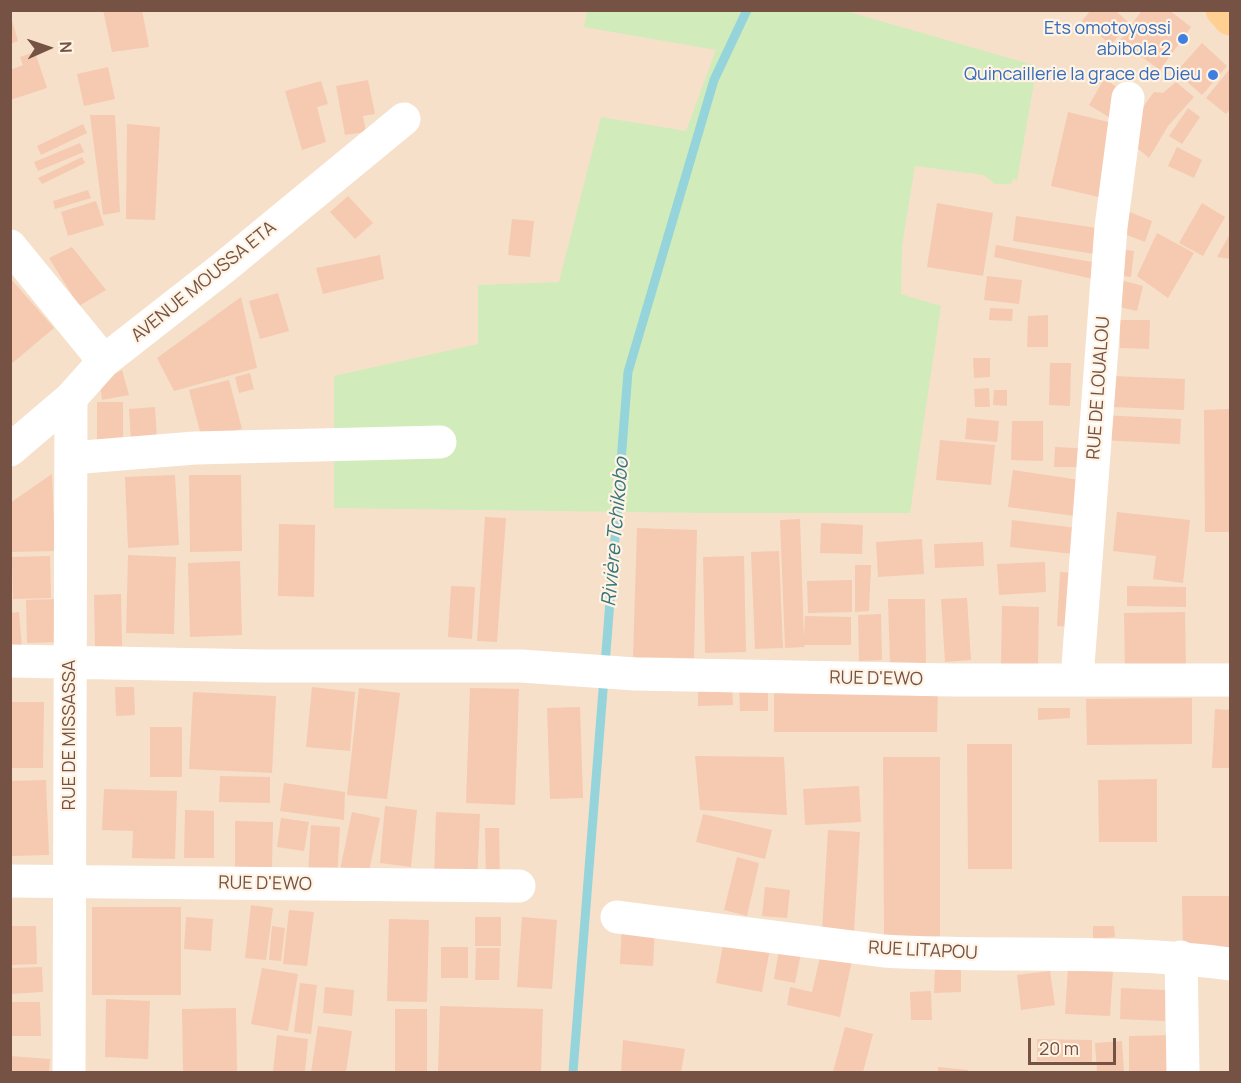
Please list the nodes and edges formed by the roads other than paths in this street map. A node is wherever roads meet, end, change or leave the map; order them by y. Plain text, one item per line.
1 (1222, 10) edge
2 (1230, 19) edge
3 (1128, 98) dead end
4 (404, 119) dead end
5 (10, 246) edge
6 (104, 361) junction
7 (71, 398) junction
8 (440, 442) dead end
9 (10, 450) edge
10 (71, 458) junction
11 (10, 661) edge
12 (70, 662) junction
13 (1077, 679) junction
14 (1230, 680) edge
15 (10, 881) edge
16 (69, 882) junction
17 (519, 886) dead end
18 (617, 917) dead end
19 (1181, 957) junction
20 (1230, 964) edge
21 (69, 1072) edge
22 (1183, 1072) edge

1 - 2 main road
3 - 13 street, RUE DE LOUALOU
4 - 6 street, AVENUE MOUSSA ETA
5 - 6 street
6 - 7 street, AVENUE MOUSSA ETA
7 - 9 street, AVENUE MOUSSA ETA
7 - 10 street, RUE DE MISSASSA
8 - 10 street
10 - 12 street, RUE DE MISSASSA
11 - 12 street, RUE D'EWO
12 - 13 street, RUE D'EWO
12 - 16 street, RUE DE MISSASSA
13 - 14 street, RUE D'EWO
15 - 16 street, RUE D'EWO
16 - 17 street, RUE D'EWO
16 - 21 street, RUE DE MISSASSA
18 - 19 street, RUE LITAPOU
19 - 20 street, RUE LITAPOU
19 - 22 street

